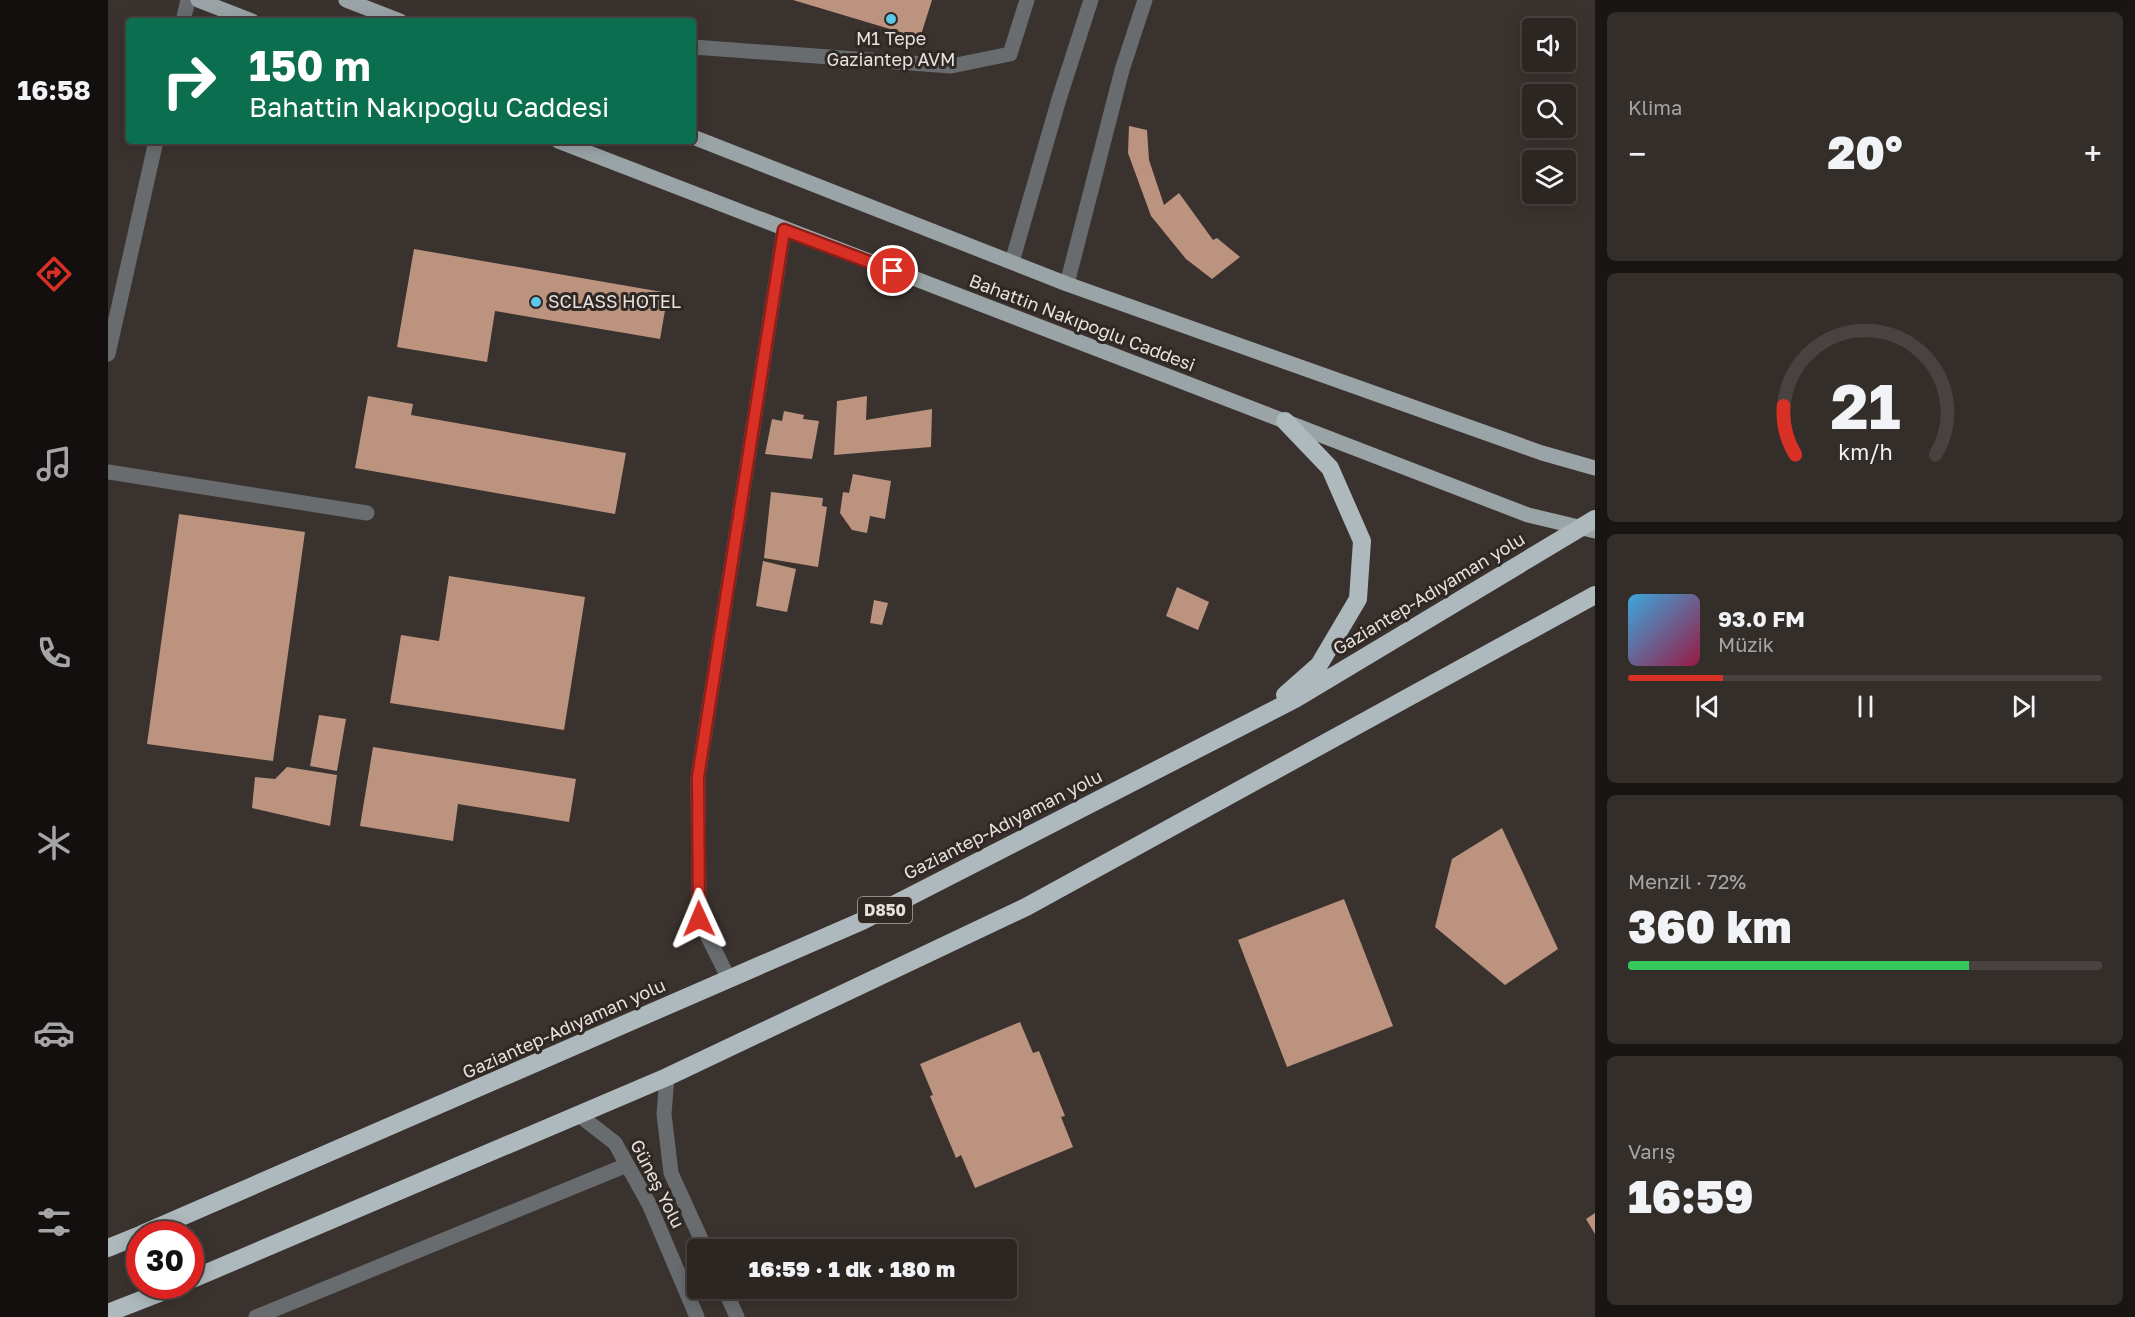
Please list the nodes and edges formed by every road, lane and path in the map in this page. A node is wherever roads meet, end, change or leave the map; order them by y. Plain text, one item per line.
1 (188, 0) edge
2 (198, 0) edge
3 (346, 0) edge
4 (1027, 0) edge
5 (1091, 0) edge
6 (1145, 0) edge
7 (184, 18) edge
8 (244, 18) edge
9 (391, 18) edge
10 (696, 47) edge
11 (696, 138) edge
12 (155, 144) edge
13 (566, 144) edge
14 (784, 230) junction
15 (1012, 262) junction
16 (1067, 284) junction
17 (108, 354) edge
18 (1284, 421) junction
19 (1595, 468) edge
20 (108, 472) edge
21 (368, 513) dead end
22 (1590, 526) edge
23 (1595, 595) edge
24 (1262, 715) junction
25 (729, 979) junction
26 (667, 1077) junction
27 (579, 1115) junction
28 (627, 1165) junction
29 (173, 1221) edge
30 (701, 1239) edge
31 (126, 1241) edge
32 (108, 1248) edge
33 (204, 1274) edge
34 (144, 1299) edge
35 (729, 1299) edge
36 (108, 1313) edge
37 (256, 1317) edge
38 (697, 1317) edge
39 (737, 1317) edge

1 - 7 street
2 - 8 main road
3 - 9 main road
4 - 10 street
5 - 15 street
6 - 16 street
11 - 15 main road, Bahattin Nakıpoğlu Caddesi
12 - 17 street
13 - 14 main road, Bahattin Nakıpoğlu Caddesi
14 - 18 main road, Bahattin Nakıpoğlu Caddesi
14 - 25 street
15 - 16 main road, Bahattin Nakıpoğlu Caddesi
16 - 19 main road, Bahattin Nakıpoğlu Caddesi
18 - 22 main road, Bahattin Nakıpoğlu Caddesi
18 - 24 highway
20 - 21 street
22 - 24 highway, Gaziantep-Adıyaman yolu / D850
23 - 26 highway
24 - 25 highway, Gaziantep-Adıyaman yolu / D850
25 - 29 highway, Gaziantep-Adıyaman yolu / D850
26 - 27 highway
26 - 30 street, Güneş Yolu
27 - 28 street, Güneş Yolu
27 - 33 highway
28 - 37 street
28 - 38 street, Güneş Yolu
31 - 32 highway, Gaziantep-Adıyaman yolu / D850
34 - 36 highway
35 - 39 street

